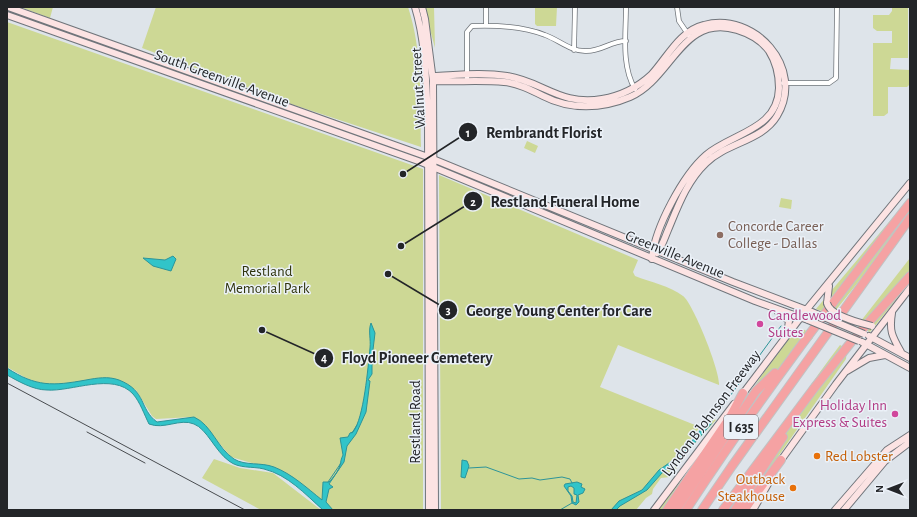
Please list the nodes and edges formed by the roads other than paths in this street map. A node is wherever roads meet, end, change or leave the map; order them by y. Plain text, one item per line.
1 (8, 7) edge
2 (414, 7) edge
3 (422, 7) edge
4 (486, 7) edge
5 (575, 7) edge
6 (626, 7) edge
7 (677, 7) edge
8 (837, 7) edge
9 (7, 15) edge
10 (51, 22) junction
11 (486, 25) junction
12 (48, 30) junction
13 (689, 35) junction
14 (626, 41) junction
15 (130, 50) junction
16 (574, 50) junction
17 (126, 58) junction
18 (433, 78) junction
19 (467, 79) junction
20 (782, 83) junction
21 (635, 90) junction
22 (369, 136) junction
23 (366, 143) junction
24 (399, 146) junction
25 (397, 153) junction
26 (428, 157) junction
27 (434, 160) junction
28 (428, 165) junction
29 (435, 168) junction
30 (910, 182) edge
31 (910, 203) edge
32 (557, 210) junction
33 (554, 218) junction
34 (910, 218) edge
35 (656, 250) junction
36 (652, 259) junction
37 (718, 276) junction
38 (910, 276) edge
39 (834, 277) junction
40 (714, 284) junction
41 (910, 288) edge
42 (769, 306) junction
43 (809, 310) junction
44 (892, 311) junction
45 (804, 319) junction
46 (881, 324) junction
47 (871, 337) junction
48 (786, 338) junction
49 (866, 344) junction
50 (842, 353) junction
51 (902, 354) junction
52 (886, 355) junction
53 (910, 358) edge
54 (789, 360) junction
55 (910, 368) edge
56 (844, 373) junction
57 (744, 393) junction
58 (910, 435) edge
59 (910, 442) edge
60 (896, 446) junction
61 (781, 460) junction
62 (862, 484) junction
63 (429, 510) edge
64 (435, 510) edge
65 (654, 510) edge
66 (667, 510) edge
67 (676, 510) edge
68 (686, 510) edge
69 (702, 510) edge
70 (722, 510) edge
71 (735, 510) edge
72 (744, 510) edge
73 (753, 510) edge
74 (835, 510) edge
75 (844, 510) edge

1 - 10 main road, South Greenville Avenue
2 - 26 main road, Walnut Street
3 - 18 main road, Walnut Street
4 - 11 street
5 - 16 street
6 - 14 street
7 - 13 street
8 - 20 street
9 - 12 main road, South Greenville Avenue
10 - 12 main road
10 - 15 main road, South Greenville Avenue
11 - 16 street
11 - 19 street
12 - 17 main road, South Greenville Avenue
13 - 20 main road
13 - 21 main road
14 - 16 street
14 - 21 street
15 - 17 main road
15 - 22 main road, South Greenville Avenue
17 - 23 main road, South Greenville Avenue
18 - 19 main road
18 - 27 main road, Walnut Street
19 - 21 main road
20 - 35 main road
22 - 23 main road
22 - 24 main road, South Greenville Avenue
23 - 25 main road, South Greenville Avenue
24 - 25 main road
24 - 26 main road, South Greenville Avenue
25 - 28 main road, South Greenville Avenue
26 - 27 main road, Greenville Avenue
26 - 28 main road, Walnut Street
27 - 29 main road, Walnut Street
27 - 32 main road, Greenville Avenue
28 - 29 main road, Greenville Avenue
28 - 63 main road, Restland Road
29 - 33 main road, Greenville Avenue
29 - 64 main road, Restland Road
30 - 39 main road, Lyndon B Johnson Freeway
31 - 54 highway, I 635
32 - 33 main road
32 - 35 main road, Greenville Avenue
33 - 36 main road, Greenville Avenue
34 - 69 highway
35 - 36 main road
35 - 37 main road, Greenville Avenue
36 - 40 main road, Greenville Avenue
37 - 40 main road
37 - 43 main road, Greenville Avenue
38 - 50 highway, I 635
39 - 43 main road, Lyndon B Johnson Freeway
39 - 46 main road, bridge
40 - 42 main road, Greenville Avenue
41 - 44 main road
42 - 45 main road, Greenville Avenue
42 - 48 main road
43 - 45 main road, Lyndon B Johnson Freeway
43 - 47 main road, Greenville Avenue, bridge
44 - 46 main road
44 - 51 main road
45 - 48 main road, Lyndon B Johnson Freeway
45 - 49 main road, Greenville Avenue, bridge
46 - 47 main road
47 - 49 main road
47 - 51 main road, Greenville Avenue
48 - 57 main road, Lyndon B Johnson Freeway
49 - 52 main road, Greenville Avenue
49 - 56 main road
50 - 70 highway, I 635
50 - 71 highway
51 - 53 main road, Greenville Avenue
52 - 55 main road, Greenville Avenue
52 - 56 main road
54 - 67 highway
54 - 68 highway, Lyndon B Johnson Freeway / I 635
56 - 61 main road
57 - 65 main road, Lyndon B Johnson Freeway
57 - 66 highway
58 - 60 main road
59 - 60 main road
60 - 62 main road
61 - 72 highway
61 - 73 main road
62 - 74 main road
62 - 75 main road

